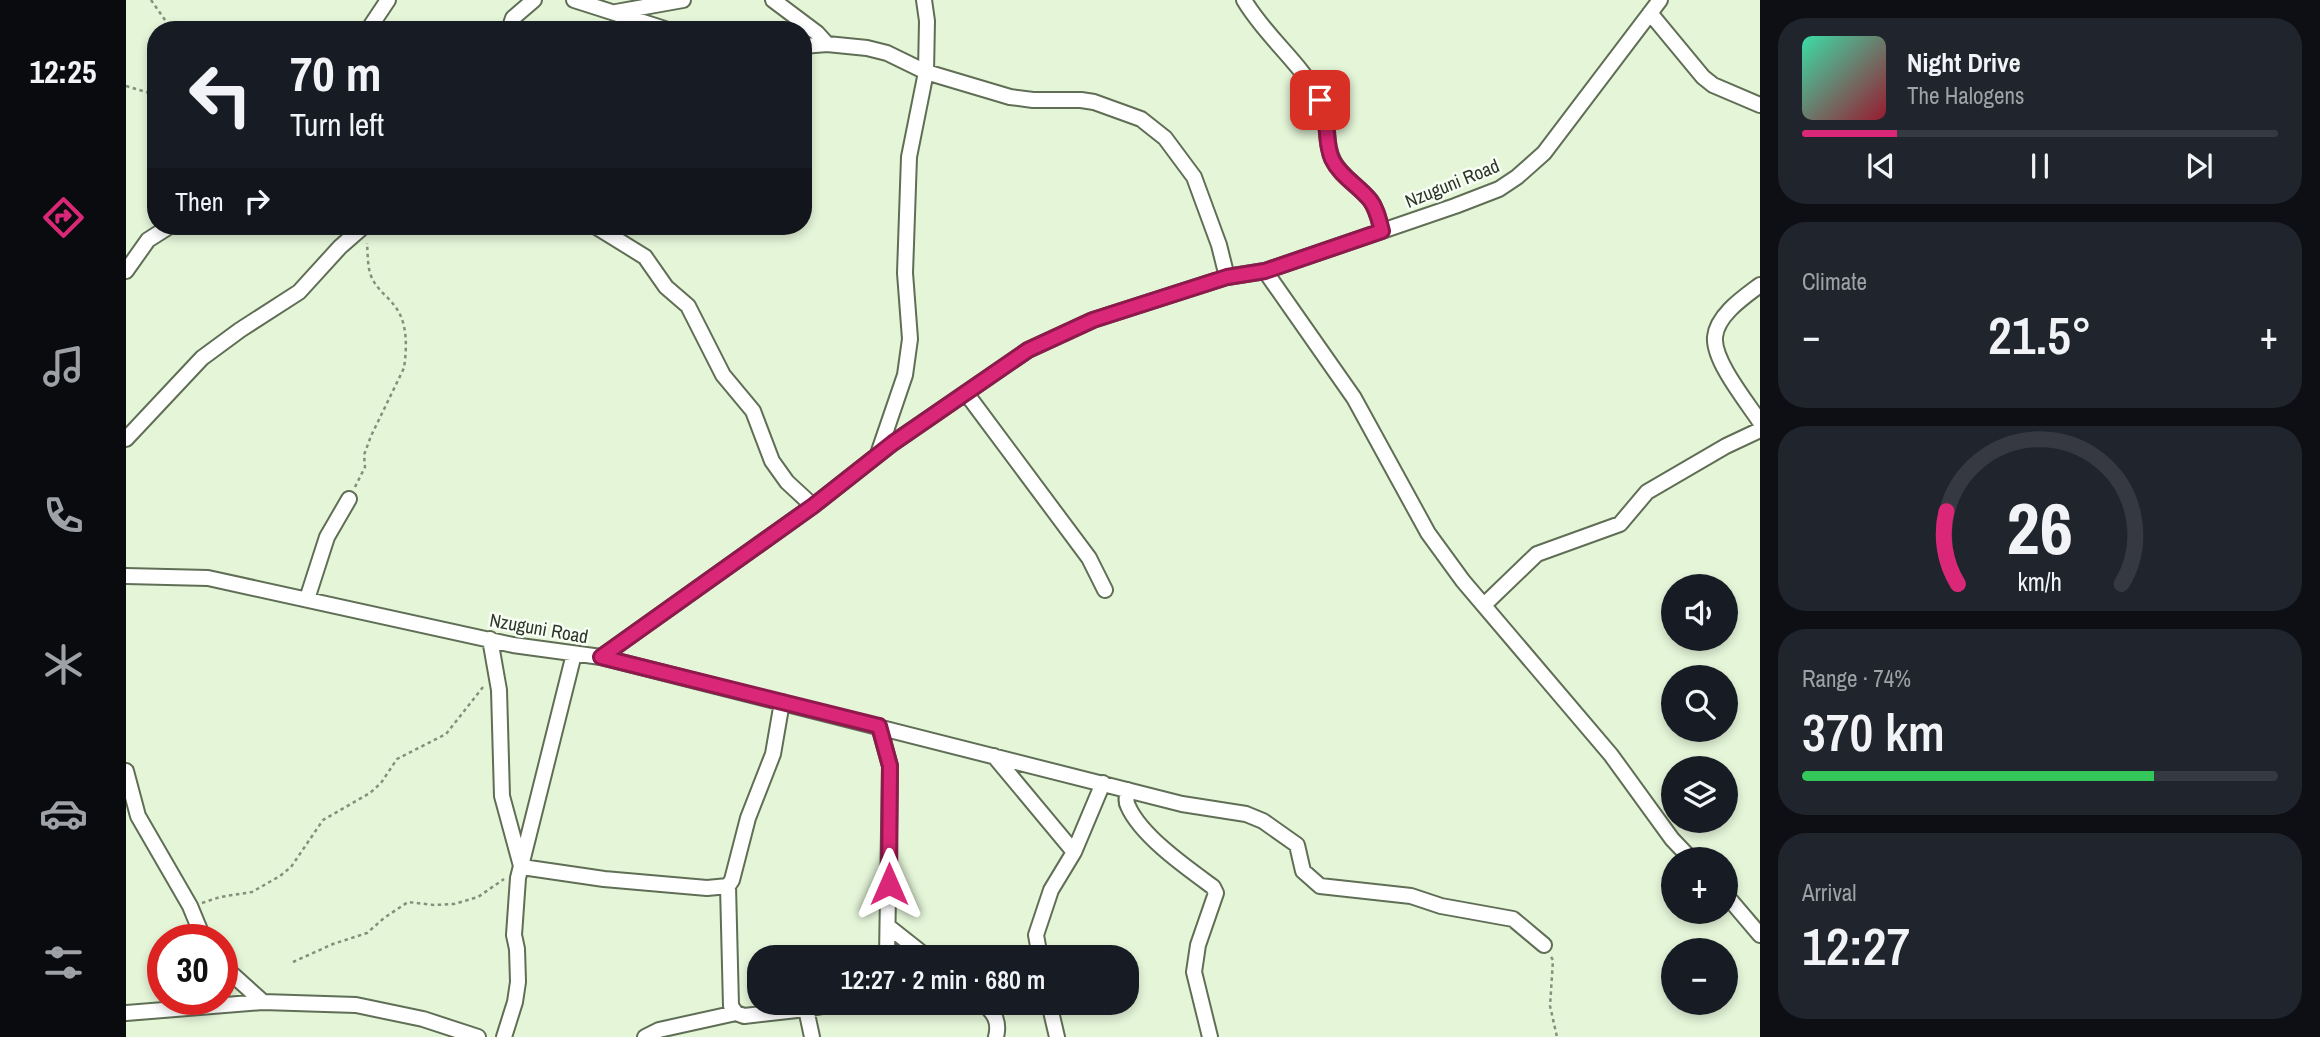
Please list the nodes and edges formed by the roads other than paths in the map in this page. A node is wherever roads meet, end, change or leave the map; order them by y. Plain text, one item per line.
1 (388, 0) edge
2 (534, 0) edge
3 (574, 0) edge
4 (683, 0) edge
5 (773, 0) edge
6 (924, 0) edge
7 (1244, 0) edge
8 (1660, 0) edge
9 (615, 12) junction
10 (1650, 13) junction
11 (374, 21) edge
12 (512, 21) edge
13 (642, 21) edge
14 (801, 21) edge
15 (812, 29) edge
16 (827, 44) junction
17 (812, 45) edge
18 (926, 72) junction
19 (1760, 105) edge
20 (1382, 231) junction
21 (156, 235) edge
22 (358, 235) edge
23 (610, 235) edge
24 (126, 271) edge
25 (1265, 271) junction
26 (1227, 277) junction
27 (1760, 285) edge
28 (966, 393) junction
29 (1760, 422) edge
30 (1760, 430) edge
31 (126, 439) edge
32 (877, 455) junction
33 (349, 499) road end
34 (813, 506) junction
35 (126, 576) edge
36 (1105, 590) dead end
37 (307, 599) junction
38 (1484, 605) junction
39 (490, 639) junction
40 (574, 654) junction
41 (601, 657) junction
42 (782, 702) junction
43 (879, 726) junction
44 (995, 756) junction
45 (126, 771) edge
46 (1103, 783) junction
47 (1128, 790) junction
48 (1680, 847) edge
49 (1074, 852) junction
50 (522, 867) junction
51 (728, 886) junction
52 (1738, 909) edge
53 (197, 924) edge
54 (890, 927) junction
55 (1760, 935) edge
56 (888, 945) edge
57 (912, 945) edge
58 (1038, 945) edge
59 (1544, 945) road end
60 (238, 980) edge
61 (262, 1002) junction
62 (126, 1013) edge
63 (736, 1013) junction
64 (753, 1015) edge
65 (807, 1015) edge
66 (994, 1015) edge
67 (1052, 1015) edge
68 (478, 1037) edge
69 (504, 1037) edge
70 (645, 1037) edge
71 (812, 1037) edge
72 (996, 1037) edge
73 (1057, 1037) edge
74 (1210, 1037) edge

1 - 11 street
2 - 12 street
3 - 9 street
4 - 9 street
5 - 14 street
6 - 18 street
7 - 20 street
8 - 10 street, Nzuguni Road
9 - 13 street
10 - 19 street
10 - 20 street, Nzuguni Road
15 - 16 street
16 - 17 street
16 - 18 street
18 - 26 street
18 - 32 street
20 - 25 street, Nzuguni Road
21 - 24 street
22 - 31 street
23 - 34 street
25 - 26 street, Nzuguni Road
25 - 38 street
26 - 28 street, Nzuguni Road
27 - 29 street
28 - 32 street, Nzuguni Road
28 - 36 street
30 - 38 street
32 - 34 street, Nzuguni Road
33 - 37 street
34 - 41 street, Nzuguni Road
35 - 37 street, Nzuguni Road
37 - 39 street, Nzuguni Road
38 - 48 street
39 - 40 street, Nzuguni Road
39 - 50 street
40 - 41 street, Nzuguni Road
40 - 50 street
41 - 42 street
42 - 43 street
42 - 51 street
43 - 44 street
43 - 54 street
44 - 46 street
44 - 49 street
45 - 53 street
46 - 47 street
46 - 49 street
47 - 59 street
47 - 74 street
49 - 58 street
50 - 51 street
50 - 69 street
51 - 63 street
52 - 55 street
54 - 56 street
54 - 57 street
60 - 61 street
61 - 62 street
61 - 68 street
63 - 64 street
63 - 70 street
65 - 71 street
66 - 72 street
67 - 73 street

